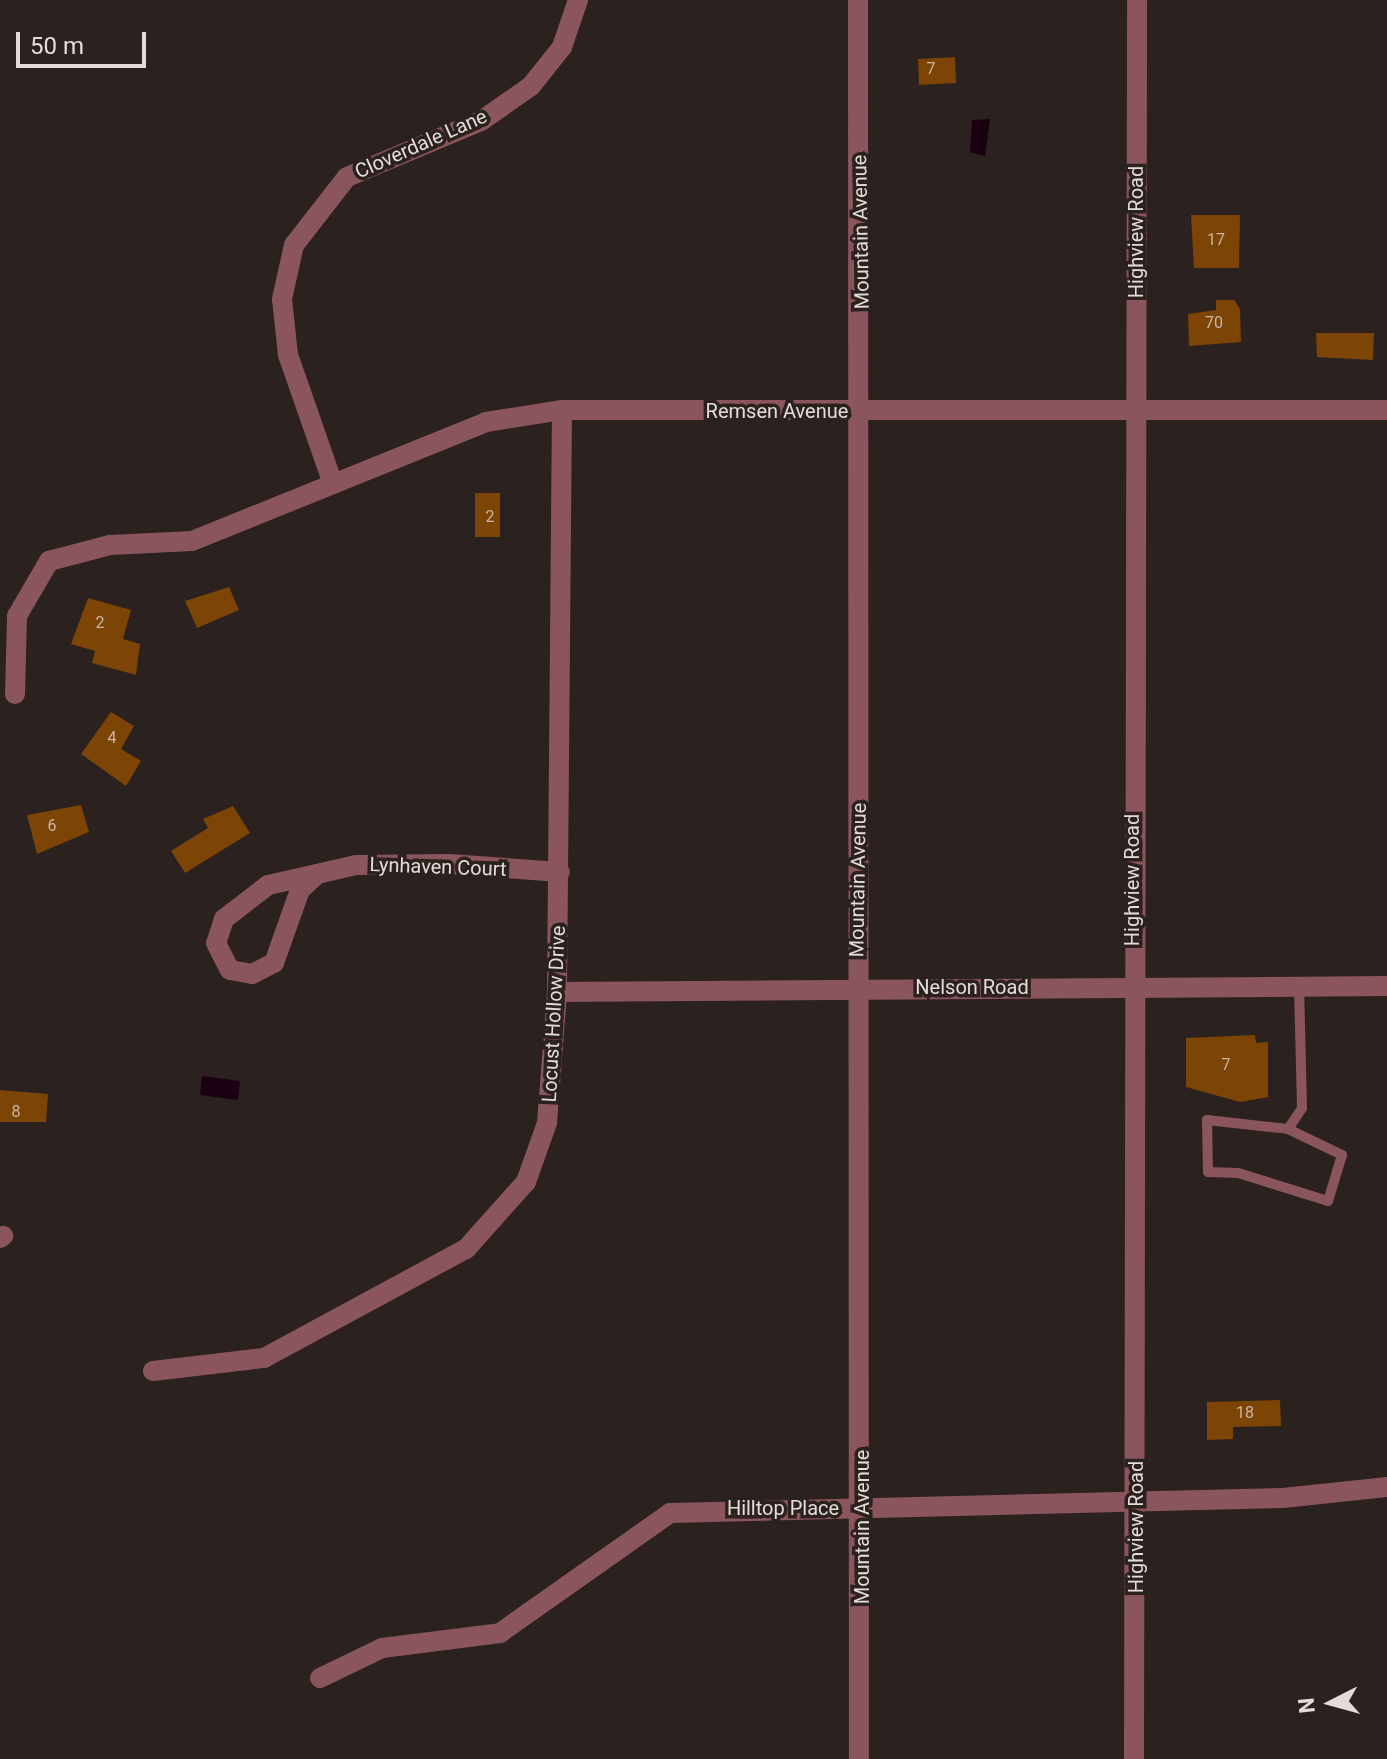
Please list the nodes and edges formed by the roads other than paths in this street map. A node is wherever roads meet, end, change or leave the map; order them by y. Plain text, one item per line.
1 (578, 0) edge
2 (858, 0) edge
3 (1137, 0) edge
4 (562, 410) junction
5 (1387, 410) edge
6 (863, 411) junction
7 (1136, 412) junction
8 (333, 484) junction
9 (8, 674) edge
10 (15, 694) dead end
11 (560, 872) junction
12 (317, 874) junction
13 (1131, 986) junction
14 (1299, 986) junction
15 (1387, 986) edge
16 (857, 987) junction
17 (557, 992) junction
18 (1288, 1129) junction
19 (153, 1371) dead end
20 (1387, 1487) edge
21 (1136, 1499) junction
22 (863, 1507) junction
23 (320, 1678) dead end
24 (859, 1759) edge
25 (1134, 1759) edge

1 - 8 street, Cloverdale Lane
2 - 6 street, Mountain Avenue
3 - 7 street, Highview Road
4 - 6 street, Remsen Avenue
4 - 8 street, Remsen Avenue
4 - 11 street, Locust Hollow Drive
5 - 7 street, Remsen Avenue
6 - 7 street, Remsen Avenue
6 - 16 street, Mountain Avenue
7 - 13 street, Highview Road
8 - 9 street, Remsen Avenue
9 - 10 street, Remsen Avenue
11 - 12 street, Lynhaven Court
11 - 17 street, Locust Hollow Drive
12 - 12 street, Lynhaven Court
13 - 14 street, Nelson Road
13 - 16 street, Nelson Road
13 - 21 street, Highview Road
14 - 15 street, Nelson Road
14 - 18 lane
16 - 17 street, Nelson Road
16 - 22 street, Mountain Avenue
17 - 19 street, Locust Hollow Drive
18 - 18 lane
20 - 21 street, Hilltop Place
21 - 22 street, Hilltop Place
21 - 25 street, Highview Road
22 - 23 street, Hilltop Place
22 - 24 street, Mountain Avenue

